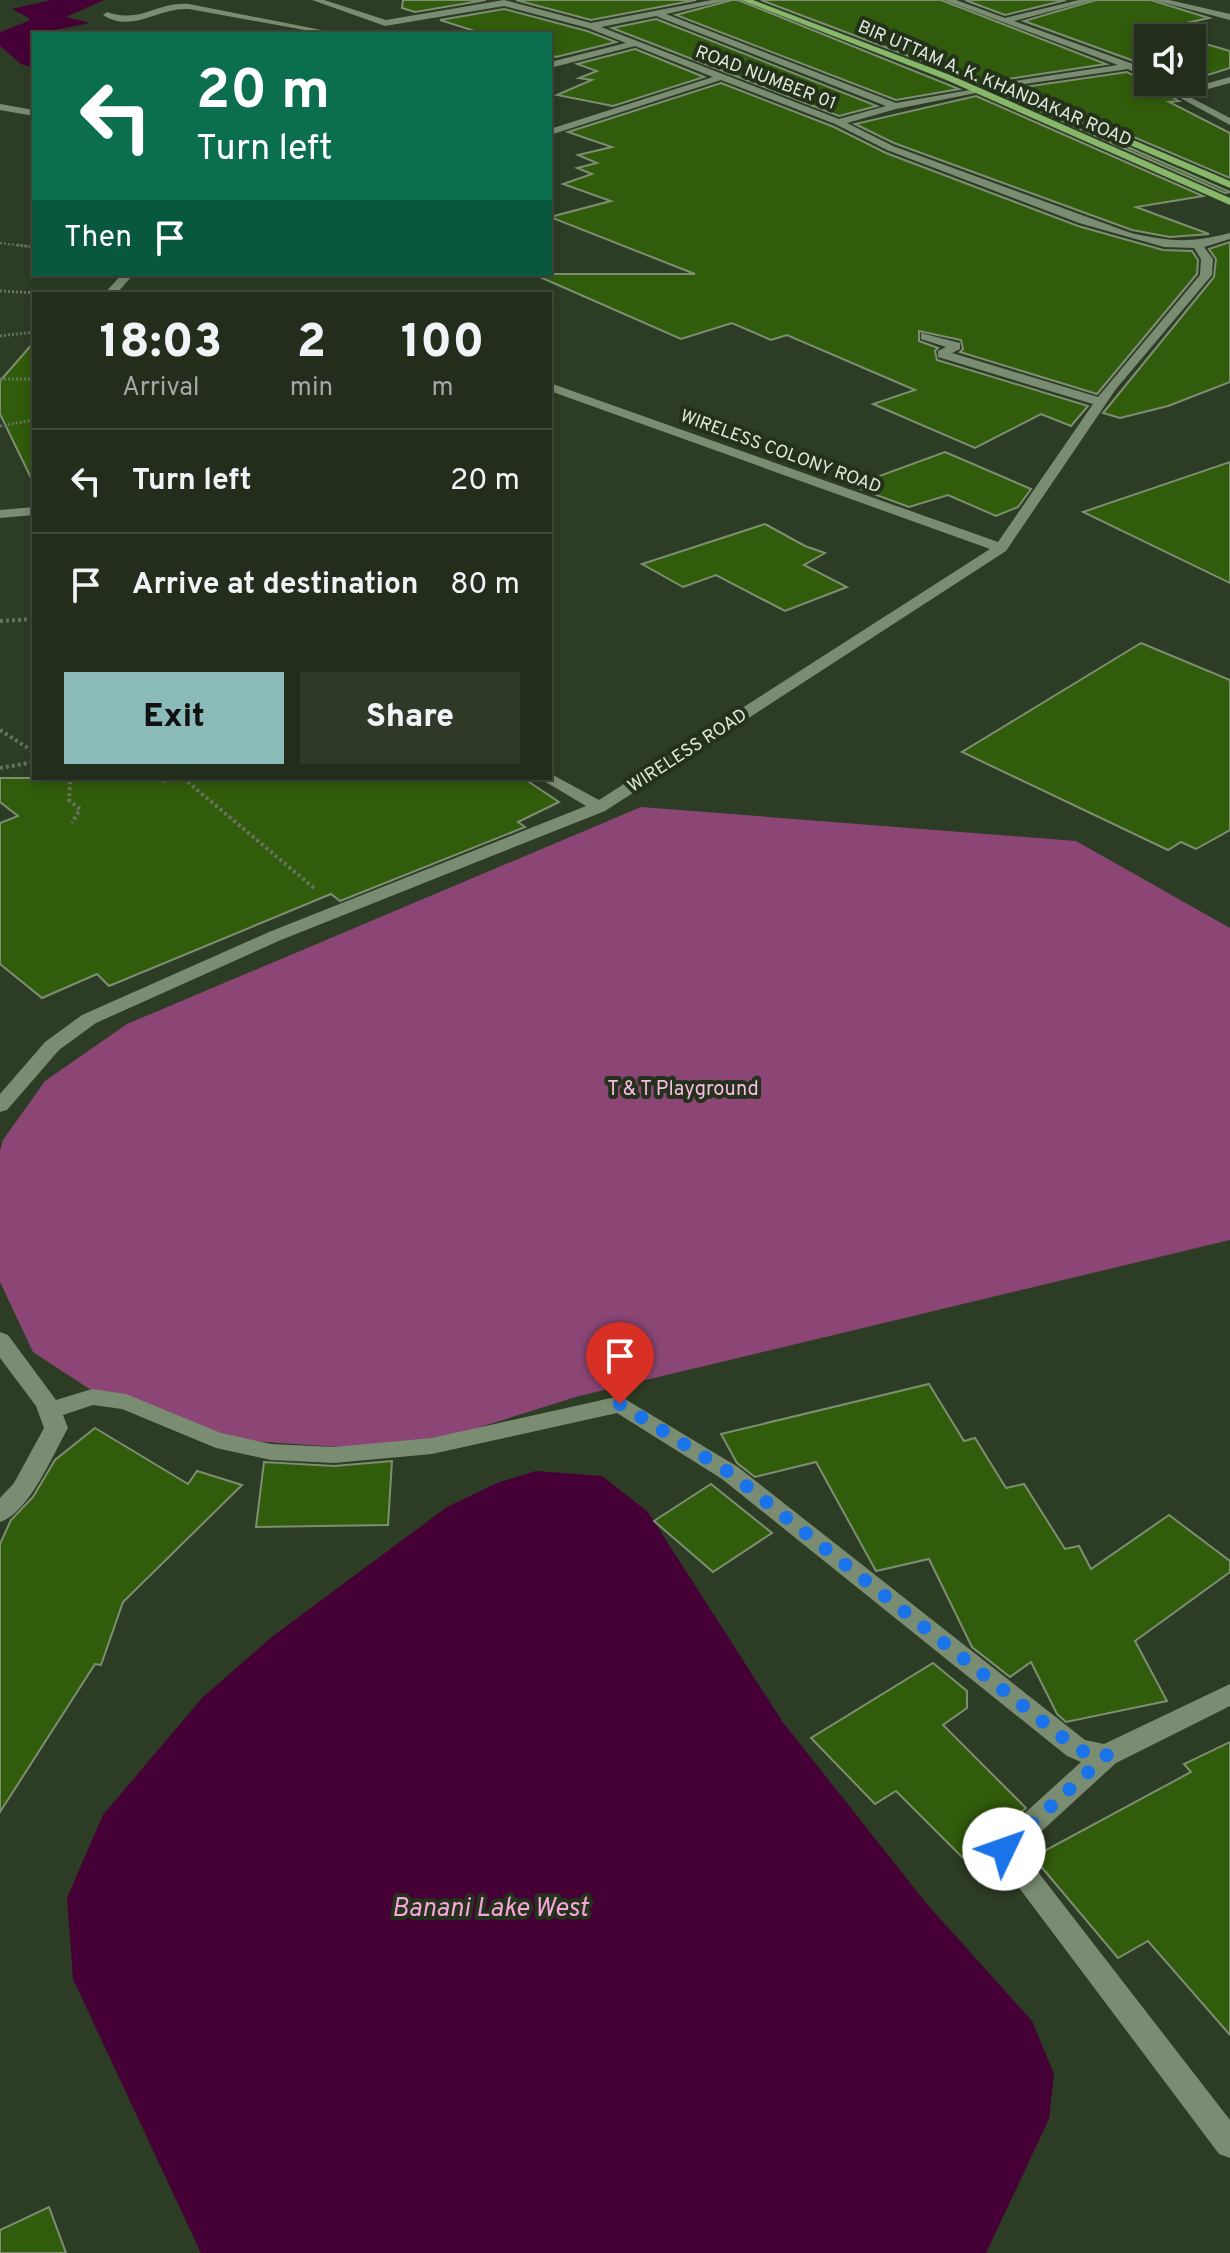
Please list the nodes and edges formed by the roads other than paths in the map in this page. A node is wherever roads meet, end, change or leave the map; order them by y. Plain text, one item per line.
1 (316, 0) edge
2 (725, 0) edge
3 (745, 0) edge
4 (774, 0) edge
5 (948, 0) edge
6 (1089, 0) edge
7 (1158, 0) edge
8 (123, 10) dead end
9 (659, 14) junction
10 (1230, 17) edge
11 (1007, 20) junction
12 (833, 21) dead end
13 (591, 26) junction
14 (329, 32) edge
15 (632, 44) junction
16 (552, 64) edge
17 (1130, 66) junction
18 (1134, 68) edge
19 (721, 77) junction
20 (987, 80) dead end
21 (1230, 80) edge
22 (1001, 86) junction
23 (1206, 86) edge
24 (978, 90) junction
25 (1015, 92) dead end
26 (1182, 96) edge
27 (895, 106) junction
28 (0, 107) edge
29 (32, 113) edge
30 (1071, 117) dead end
31 (838, 122) junction
32 (1230, 122) edge
33 (552, 131) edge
34 (1230, 185) edge
35 (1230, 202) edge
36 (1230, 236) edge
37 (1197, 245) junction
38 (126, 276) edge
39 (112, 292) edge
40 (925, 336) dead end
41 (552, 388) edge
42 (1101, 402) junction
43 (32, 511) edge
44 (0, 514) edge
45 (1001, 548) junction
46 (551, 780) edge
47 (599, 807) junction
48 (0, 1106) edge
49 (4, 1348) edge
50 (52, 1410) junction
51 (0, 1513) edge
52 (1230, 1694) edge
53 (1107, 1755) junction
54 (1230, 2144) edge

1 - 13 street, ROAD NUMBER 01
2 - 9 street
3 - 24 main road, BIR UTTAM A. K. KHANDAKAR ROAD
4 - 12 main road, BIR UTTAM A. K. KHANDAKAR ROAD
5 - 11 street
6 - 11 street
7 - 10 street
8 - 14 street
9 - 13 street
9 - 27 street
11 - 17 street
13 - 15 street, ROAD NUMBER 01
15 - 16 street
15 - 19 street, ROAD NUMBER 01
17 - 18 street
17 - 22 street
19 - 31 street, ROAD NUMBER 01
19 - 33 street
20 - 22 main road, BIR UTTAM A. K. KHANDAKAR ROAD
21 - 23 street
22 - 25 main road, BIR UTTAM A. K. KHANDAKAR ROAD
24 - 27 street
24 - 35 main road, BIR UTTAM A. K. KHANDAKAR ROAD
26 - 32 street
27 - 31 street
28 - 29 street
30 - 34 main road, BIR UTTAM A. K. KHANDAKAR ROAD
31 - 37 street, ROAD NUMBER 01
36 - 37 street
37 - 42 street, WIRELESS ROAD
38 - 39 street
40 - 42 street
41 - 45 street, WIRELESS COLONY ROAD
42 - 45 street, WIRELESS ROAD
43 - 44 street
45 - 47 street, WIRELESS ROAD
46 - 47 street
47 - 48 street, WIRELESS ROAD
49 - 50 street
50 - 51 street
50 - 53 street
52 - 53 street
53 - 54 street

